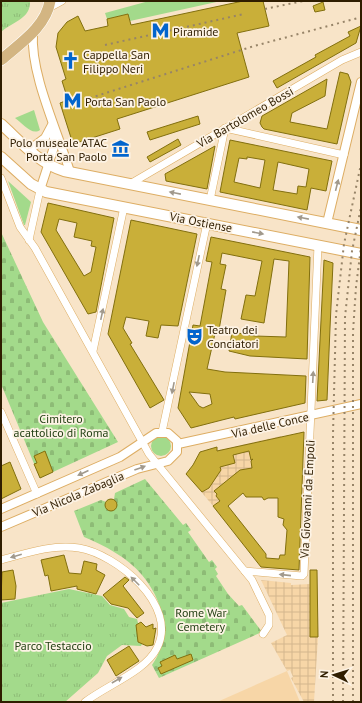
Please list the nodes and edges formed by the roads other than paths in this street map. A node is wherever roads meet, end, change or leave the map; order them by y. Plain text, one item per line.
1 (62, 1) edge
2 (50, 4) edge
3 (32, 33) junction
4 (361, 52) edge
5 (2, 59) edge
6 (361, 82) edge
7 (53, 123) junction
8 (1, 124) edge
9 (225, 128) junction
10 (29, 150) junction
11 (344, 155) junction
12 (1, 157) edge
13 (48, 164) junction
14 (70, 172) junction
15 (1, 178) edge
16 (130, 184) junction
17 (40, 190) junction
18 (210, 200) junction
19 (124, 207) junction
20 (206, 223) junction
21 (328, 223) junction
22 (361, 230) edge
23 (29, 240) junction
24 (318, 245) junction
25 (361, 254) edge
26 (93, 351) junction
27 (361, 404) edge
28 (1, 412) edge
29 (311, 416) junction
30 (162, 432) junction
31 (142, 442) junction
32 (178, 444) junction
33 (157, 463) junction
34 (36, 494) junction
35 (1, 509) edge
36 (1, 527) edge
37 (1, 560) edge
38 (245, 571) junction
39 (263, 634) dead end
40 (85, 702) edge

1 - 2 street
2 - 3 main road
3 - 5 main road
3 - 7 street
4 - 9 street, Via Bartolomeo Bossi
6 - 11 street
7 - 10 street
7 - 13 street
7 - 14 street
8 - 10 main road, Via Ostiense
9 - 11 street
9 - 16 street, Via Bartolomeo Bossi
9 - 18 street
10 - 13 main road, Via Ostiense
21 -> 11 street
12 - 17 main road
13 - 14 main road, Via Ostiense
13 - 17 street
14 - 16 main road, Via Ostiense
15 - 23 street
18 -> 16 main road, Via Ostiense
17 - 19 main road, Via Ostiense
17 - 23 street
21 -> 18 main road, Via Ostiense
19 - 20 main road, Via Ostiense
26 -> 19 street
20 -> 24 main road, Via Ostiense
20 -> 30 street
21 - 22 main road, Via Ostiense
23 - 26 street
24 - 25 main road, Via Ostiense
29 -> 24 street, Via Giovanni da Empoli
26 - 31 street
27 - 29 street, Via delle Conce
28 - 34 street
29 - 32 street, Via delle Conce
29 -> 38 street, Via Giovanni da Empoli
30 - 31 street
30 - 32 street
31 - 33 street
31 -> 34 street, Via Nicola Zabaglia
32 - 33 street
36 -> 33 street, Via Nicola Zabaglia
33 - 38 street
34 - 35 street, Via Nicola Zabaglia
40 -> 37 street
38 - 39 street

